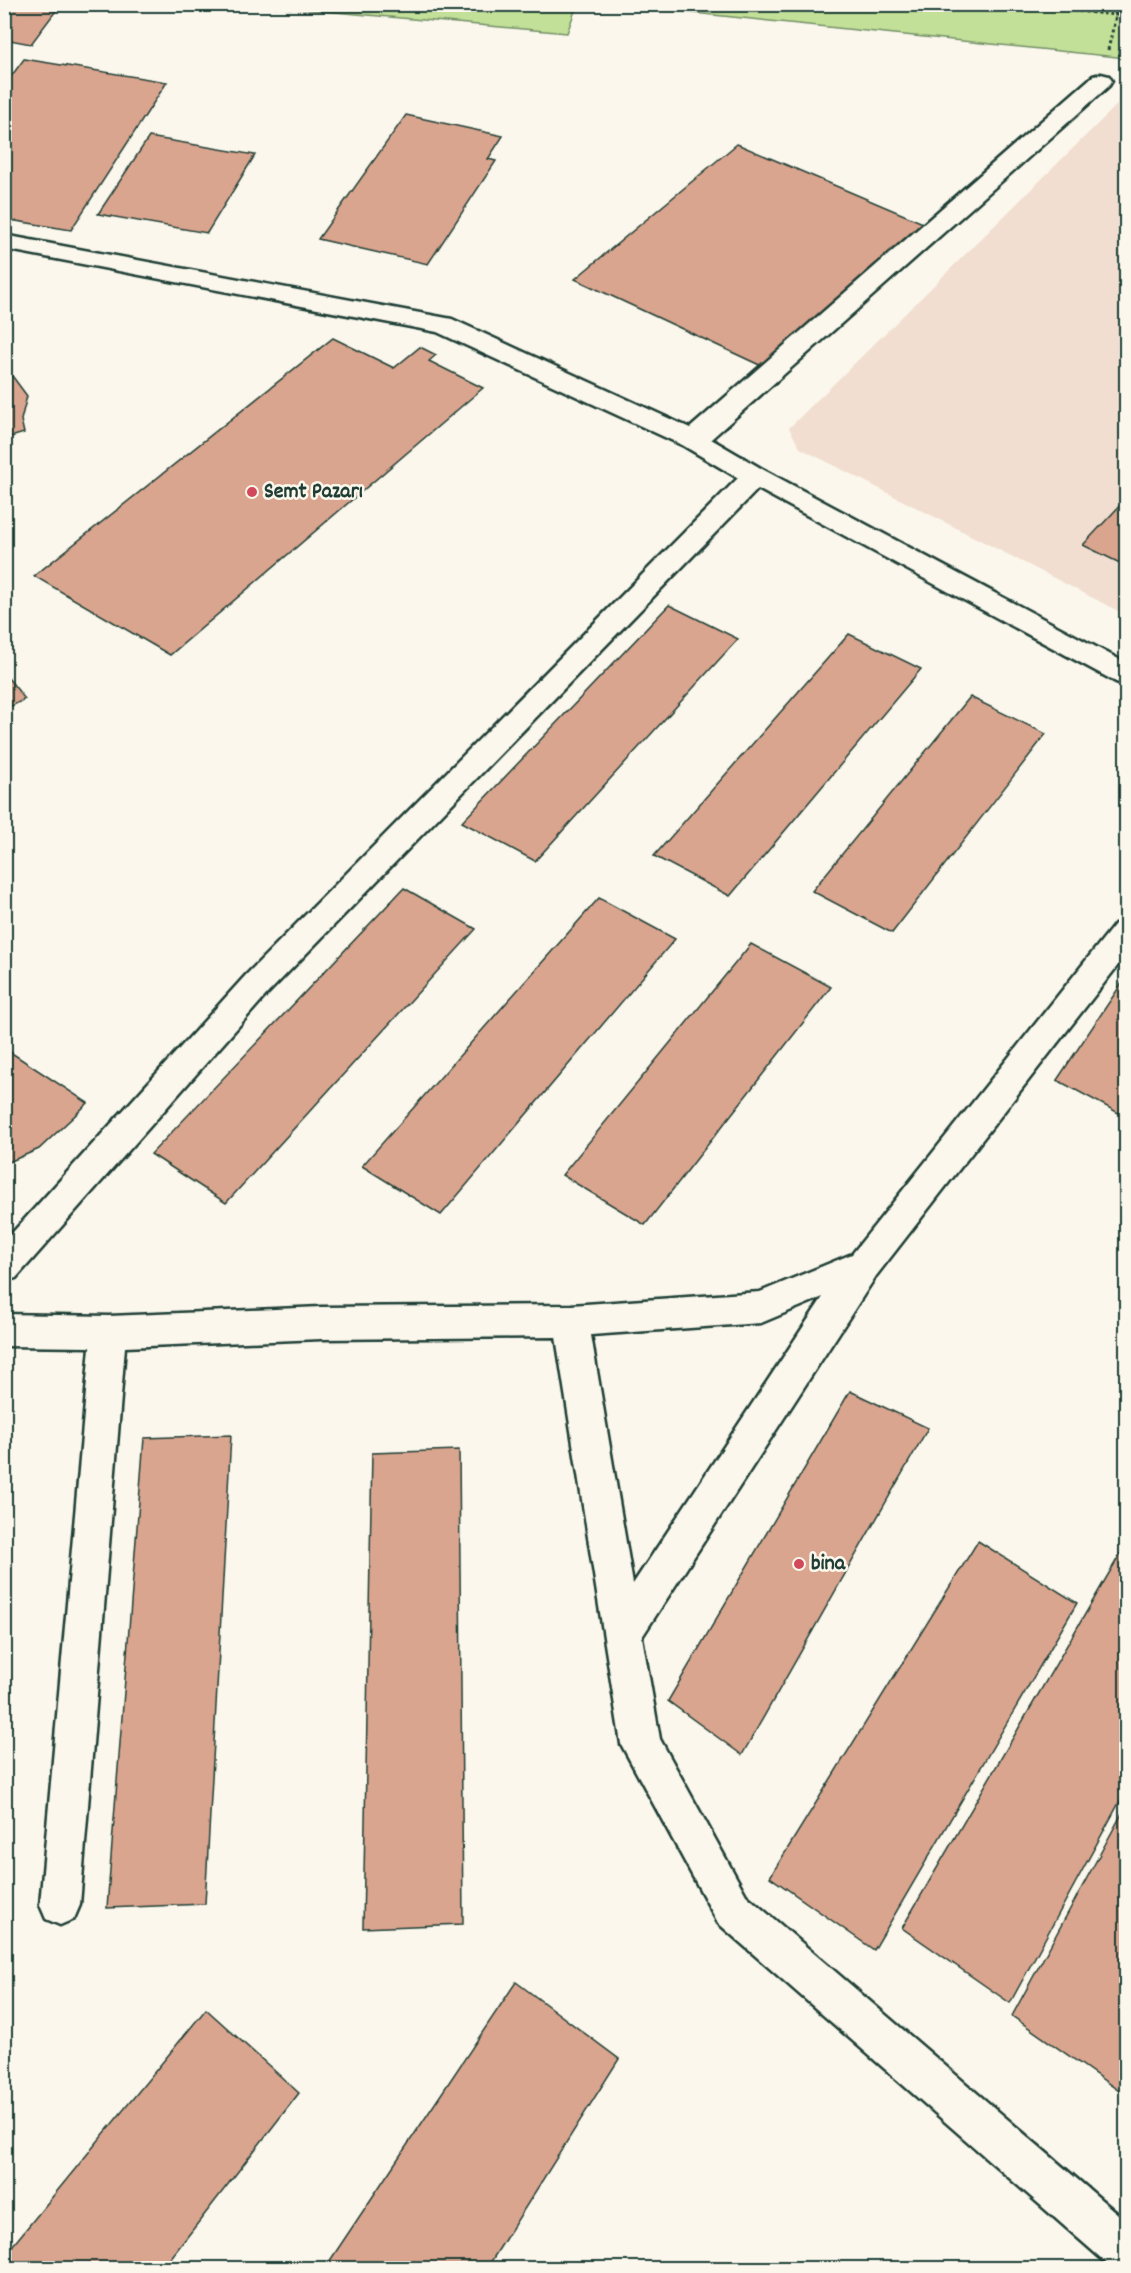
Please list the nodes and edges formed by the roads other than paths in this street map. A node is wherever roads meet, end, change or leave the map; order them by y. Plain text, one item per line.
1 (1101, 81) road end
2 (4, 242) edge
3 (693, 440) junction
4 (755, 476) junction
5 (1126, 675) edge
6 (1126, 933) edge
7 (864, 1265) junction
8 (4, 1267) edge
9 (571, 1321) junction
10 (4, 1330) edge
11 (109, 1332) junction
12 (622, 1634) junction
13 (60, 1905) dead end
14 (1126, 2250) edge

1 - 3 street
2 - 3 street
3 - 4 street
4 - 5 street
4 - 8 street
6 - 7 street
7 - 9 street
7 - 12 street
9 - 11 street
9 - 12 street
10 - 11 street
11 - 13 street
12 - 14 street

